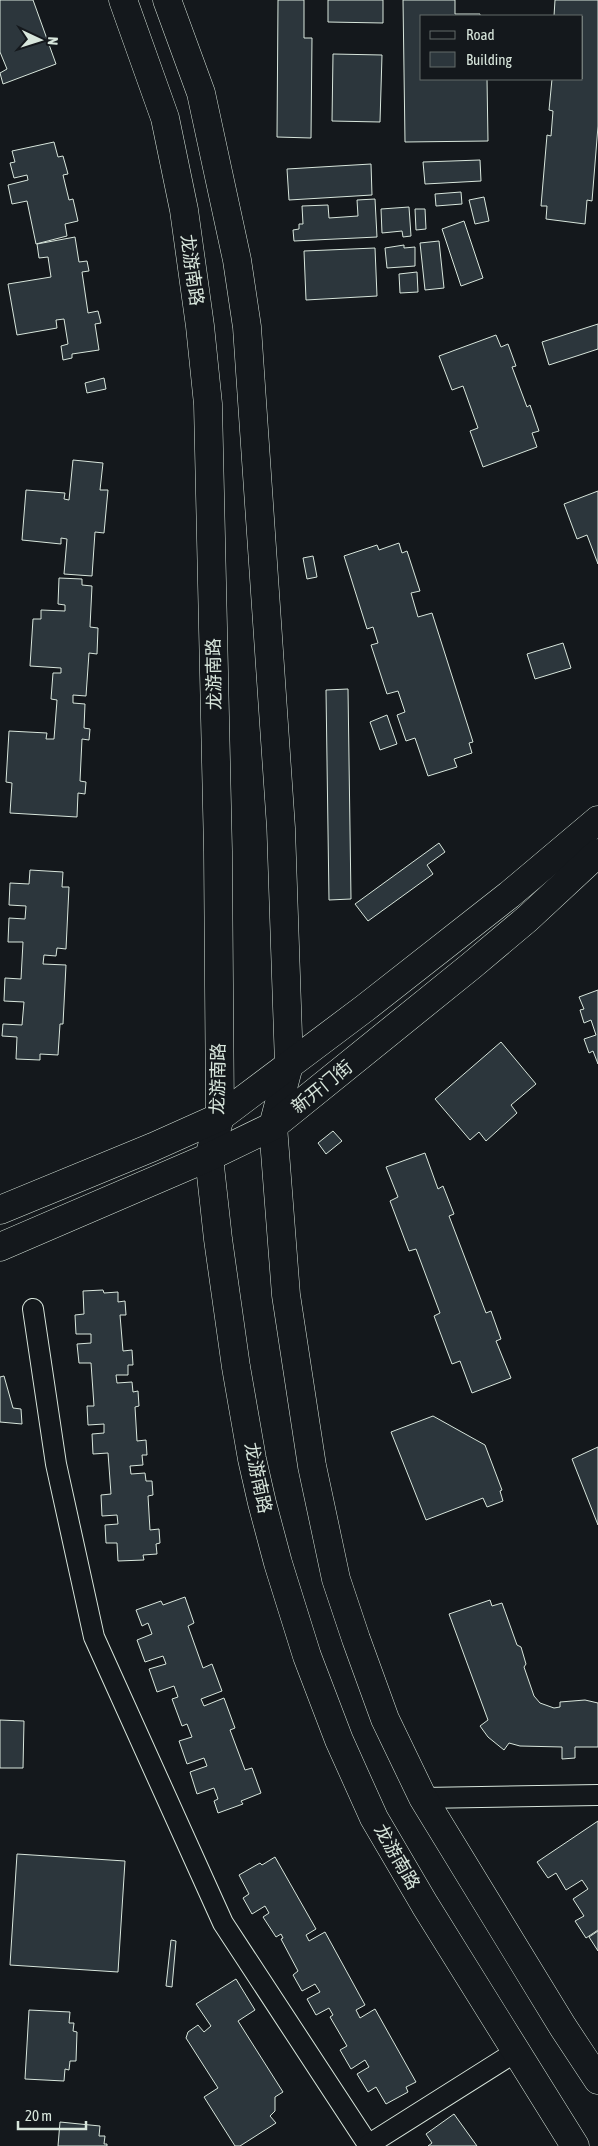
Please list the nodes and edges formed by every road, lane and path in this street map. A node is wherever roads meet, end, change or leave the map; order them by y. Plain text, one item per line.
1 (123, 0) edge
2 (167, 0) edge
3 (598, 820) edge
4 (598, 853) edge
5 (289, 1065) junction
6 (220, 1117) junction
7 (273, 1126) junction
8 (209, 1158) junction
9 (0, 1210) edge
10 (0, 1247) edge
11 (33, 1309) dead end
12 (598, 1795) edge
13 (423, 1798) junction
14 (517, 2051) junction
15 (598, 2080) edge
16 (368, 2145) edge
17 (575, 2146) edge

1 - 6 main road, 龙游南路
2 - 5 main road
3 - 5 main road, 新开门街
4 - 7 main road, 新开门街
5 - 6 main road, 新开门街
5 - 7 main road
6 - 8 main road, 龙游南路
6 - 9 main road, 新开门街
7 - 8 main road, 新开门街
7 - 13 main road
8 - 10 main road, 新开门街
8 - 14 main road, 龙游南路
11 - 16 street
12 - 13 street
13 - 15 main road
14 - 16 street
14 - 17 main road, 龙游南路

